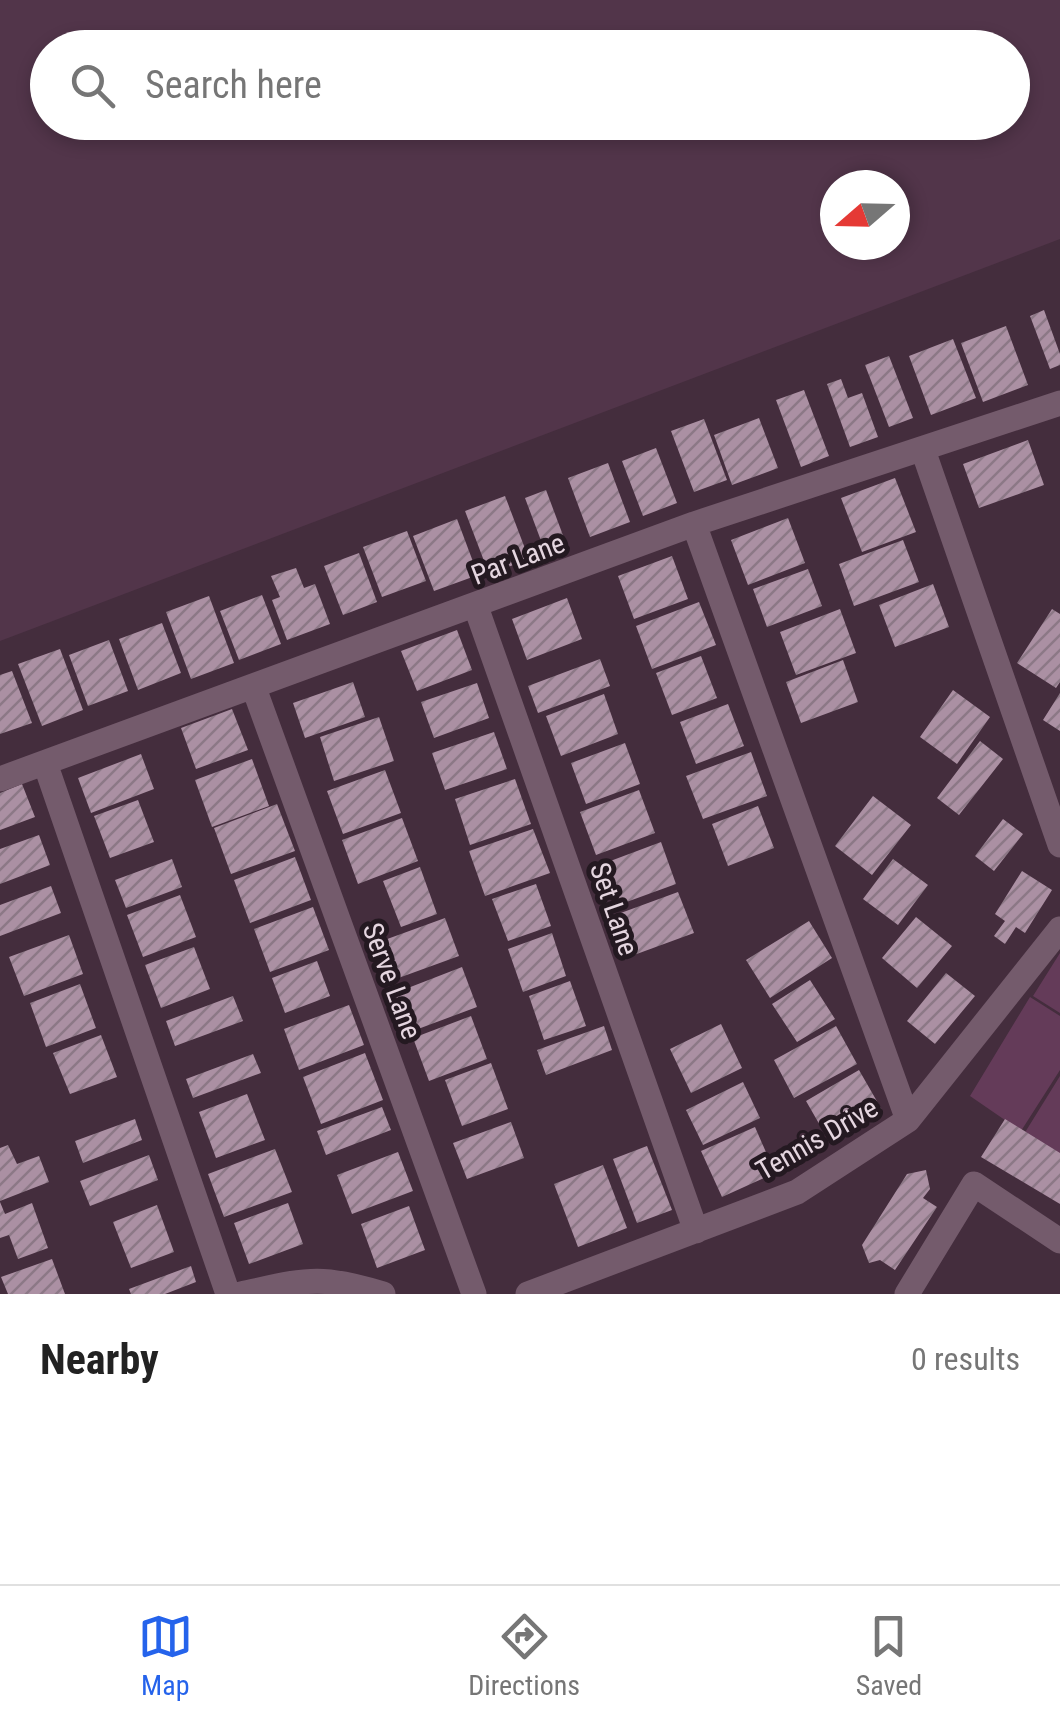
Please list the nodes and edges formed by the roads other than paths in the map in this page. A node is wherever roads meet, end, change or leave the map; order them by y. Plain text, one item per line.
1 (1060, 403) edge
2 (923, 450) junction
3 (694, 524) junction
4 (476, 607) junction
5 (254, 688) junction
6 (45, 763) junction
7 (0, 779) edge
8 (1060, 845) edge
9 (1060, 929) edge
10 (908, 1120) junction
11 (696, 1231) junction
12 (1060, 1240) edge
13 (228, 1294) edge
14 (241, 1294) edge
15 (383, 1294) edge
16 (474, 1294) edge
17 (528, 1294) edge
18 (907, 1294) edge

1 - 2 street, Par Lane
2 - 3 street, Par Lane
2 - 8 street
3 - 4 street, Par Lane
3 - 10 street
4 - 5 street, Par Lane
4 - 11 street, Set Lane
5 - 6 street, Par Lane
5 - 16 street, Serve Lane
6 - 7 street, Par Lane
6 - 13 street
9 - 10 street, Tennis Drive
10 - 11 street, Tennis Drive
11 - 17 street, Tennis Drive
12 - 18 street
14 - 15 street

